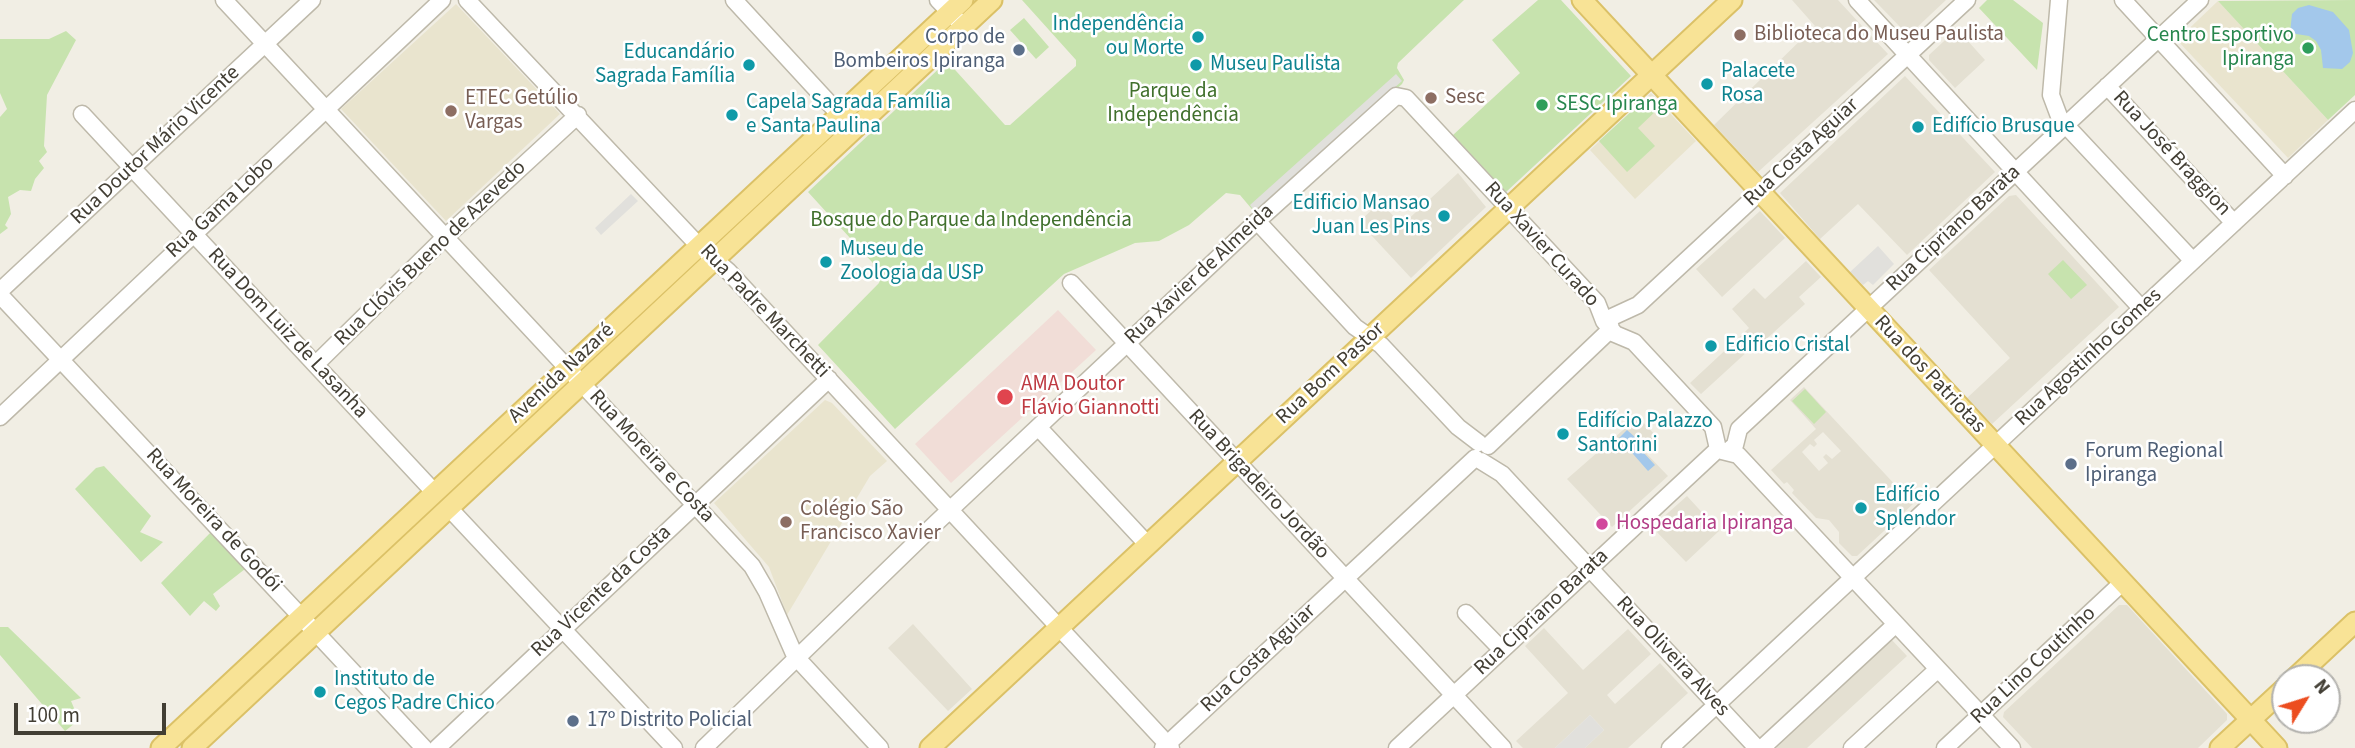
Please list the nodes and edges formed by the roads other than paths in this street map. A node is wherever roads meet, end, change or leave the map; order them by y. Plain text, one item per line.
1 (225, 0) edge
2 (312, 0) edge
3 (442, 0) edge
4 (467, 0) edge
5 (734, 0) edge
6 (992, 0) edge
7 (1582, 0) edge
8 (1732, 0) edge
9 (1857, 0) edge
10 (1967, 0) edge
11 (2059, 0) edge
12 (2123, 0) edge
13 (2200, 0) edge
14 (950, 4) edge
15 (964, 27) junction
16 (2158, 39) junction
17 (265, 44) junction
18 (1908, 55) junction
19 (1652, 75) junction
20 (2107, 86) junction
21 (1396, 96) joint
22 (327, 110) junction
23 (2355, 110) edge
24 (82, 114) dead end
25 (578, 115) junction
26 (840, 115) junction
27 (2064, 126) junction
28 (131, 168) junction
29 (2015, 172) junction
30 (2285, 176) junction
31 (1760, 192) junction
32 (1508, 208) junction
33 (1257, 221) junction
34 (2234, 223) junction
35 (194, 233) junction
36 (447, 236) junction
37 (699, 246) junction
38 (715, 259) junction
39 (2193, 261) junction
40 (1071, 283) dead end
41 (0, 293) edge
42 (1638, 305) junction
43 (1868, 309) junction
44 (2142, 309) junction
45 (1611, 329) junction
46 (1370, 337) junction
47 (1634, 342) junction
48 (1127, 344) junction
49 (61, 360) junction
50 (316, 364) junction
51 (568, 368) junction
52 (829, 379) junction
53 (583, 383) junction
54 (0, 416) edge
55 (1038, 427) junction
56 (1713, 427) junction
57 (1739, 429) junction
58 (1994, 446) junction
59 (1723, 450) junction
60 (1481, 452) junction
61 (1237, 461) junction
62 (435, 493) junction
63 (695, 506) junction
64 (449, 508) junction
65 (951, 509) junction
66 (1147, 544) junction
67 (1590, 568) junction
68 (1350, 574) junction
69 (1853, 578) junction
70 (2122, 583) junction
71 (1466, 613) dead end
72 (302, 617) junction
73 (2355, 622) edge
74 (1896, 624) junction
75 (1059, 627) junction
76 (561, 629) junction
77 (316, 632) junction
78 (1502, 650) junction
79 (795, 656) junction
80 (2310, 664) edge
81 (1938, 669) junction
82 (1454, 689) junction
83 (2271, 701) edge
84 (1716, 705) junction
85 (1981, 715) junction
86 (2251, 720) junction
87 (1167, 747) edge
88 (162, 748) edge
89 (192, 748) edge
90 (424, 748) edge
91 (437, 748) edge
92 (674, 748) edge
93 (704, 748) edge
94 (880, 748) edge
95 (930, 748) edge
96 (1397, 748) edge
97 (1503, 748) edge
98 (1670, 748) edge
99 (1756, 748) edge
100 (1762, 748) edge
101 (1852, 748) edge
102 (1945, 748) edge
103 (2012, 748) edge
104 (2220, 748) edge
105 (2277, 748) edge

1 - 17 street, Rua Moreira e Costa
2 - 17 street, Rua Doutor Mário Vicente
3 - 22 street, Rua Gama Lobo
4 - 25 street, Rua Padre Marchetti
5 - 26 street
6 - 15 main road, Avenida Nazaré
7 - 19 main road, Rua dos Patriotas
8 - 19 main road, Rua Bom Pastor
9 - 18 street
10 - 18 street, Rua Costa Aguiar
11 - 27 street
12 - 16 street
13 - 16 street, Rua Cipriano Barata
14 - 15 street
14 - 26 main road, Avenida Nazaré
15 - 38 main road, Avenida Nazaré
16 - 20 street, Rua Cipriano Barata
16 - 30 street
17 - 22 street, Rua Moreira e Costa
17 - 28 street, Rua Doutor Mário Vicente
18 - 29 street
18 - 31 street, Rua Costa Aguiar
19 - 31 main road, Rua dos Patriotas
19 - 32 main road, Rua Bom Pastor
20 - 27 street, Rua Cipriano Barata
20 - 34 street, Rua José Braggion
21 - 32 street, Rua Xavier Curado
21 - 33 street, Rua Xavier de Almeida
22 - 35 street, Rua Gama Lobo
22 - 36 street, Rua Moreira e Costa
23 - 30 street, Rua Agostinho Gomes
24 - 28 street, Rua Dom Luiz de Lasanha
25 - 36 street, Rua Clóvis Bueno de Azevedo
25 - 37 street, Rua Padre Marchetti
26 - 37 main road, Avenida Nazaré
27 - 29 street, Rua Cipriano Barata
27 - 39 street
28 - 35 street, Rua Dom Luiz de Lasanha
28 - 41 street, Rua Doutor Mário Vicente
29 - 43 street, Rua Cipriano Barata
29 - 44 street
30 - 34 street, Rua Agostinho Gomes
31 - 42 street, Rua Costa Aguiar
31 - 43 main road, Rua dos Patriotas
32 - 45 street, Rua Xavier Curado
32 - 46 main road, Rua Bom Pastor
33 - 46 street, Rua Oliveira Alves
33 - 48 street, Rua Xavier de Almeida
34 - 39 street, Rua Agostinho Gomes
35 - 49 street, Rua Gama Lobo
35 - 50 street, Rua Dom Luiz de Lasanha
36 - 50 street, Rua Clóvis Bueno de Azevedo
36 - 51 street, Rua Moreira e Costa
37 - 38 street, Rua Padre Marchetti
37 - 51 main road, Avenida Nazaré
38 - 52 street, Rua Padre Marchetti
38 - 53 main road, Avenida Nazaré
39 - 44 street, Rua Agostinho Gomes
40 - 48 street, Rua Brigadeiro Jordão
41 - 49 street, Rua Moreira de Godói
42 - 45 street, Rua Costa Aguiar
42 - 47 street
43 - 57 street, Rua Cipriano Barata
43 - 58 main road, Rua dos Patriotas
44 - 58 street, Rua Agostinho Gomes
45 - 47 street, Rua Xavier Curado
45 - 60 street, Rua Costa Aguiar
46 - 60 street, Rua Oliveira Alves
46 - 61 main road, Rua Bom Pastor
47 - 56 street, Rua Xavier Curado
48 - 55 street, Rua Xavier de Almeida
48 - 61 street, Rua Brigadeiro Jordão
49 - 54 street, Rua Gama Lobo
49 - 72 street, Rua Moreira de Godói
50 - 62 street, Rua Dom Luiz de Lasanha
51 - 53 street, Rua Moreira e Costa
51 - 62 main road, Avenida Nazaré
52 - 63 street, Rua Vicente da Costa
52 - 65 street, Rua Padre Marchetti
53 - 63 street, Rua Moreira e Costa
53 - 64 main road, Avenida Nazaré
55 - 65 street, Rua Xavier de Almeida
55 - 66 street
56 - 57 street
56 - 59 street
57 - 59 street, Rua Cipriano Barata
58 - 69 street, Rua Agostinho Gomes
58 - 70 main road, Rua dos Patriotas
59 - 67 street, Rua Cipriano Barata
59 - 69 street
60 - 67 street, Rua Oliveira Alves
60 - 68 street, Rua Costa Aguiar
61 - 66 main road, Rua Bom Pastor
61 - 68 street, Rua Brigadeiro Jordão
62 - 72 main road, Avenida Nazaré
63 - 76 street, Rua Vicente da Costa
63 - 79 street, Rua Moreira e Costa
64 - 76 street
64 - 77 main road, Avenida Nazaré
65 - 75 street, Rua Padre Marchetti
65 - 79 street, Rua Xavier de Almeida
66 - 75 main road, Rua Bom Pastor
67 - 78 street, Rua Cipriano Barata
67 - 84 street, Rua Oliveira Alves
68 - 82 street, Rua Brigadeiro Jordão
68 - 87 street, Rua Costa Aguiar
69 - 74 street
69 - 84 street, Rua Agostinho Gomes
70 - 85 street, Rua Lino Coutinho
70 - 86 main road, Rua dos Patriotas
71 - 78 street
72 - 77 street, Rua Moreira de Godói
72 - 88 main road, Avenida Nazaré
73 - 80 main road
74 - 81 street
74 - 100 street
75 - 87 street, Rua Padre Marchetti
75 - 95 main road, Rua Bom Pastor
76 - 91 street, Rua Vicente da Costa
76 - 92 street
77 - 89 main road, Avenida Nazaré
77 - 90 street, Rua Moreira de Godói
78 - 82 street, Rua Cipriano Barata
79 - 93 street, Rua Xavier de Almeida
79 - 94 street, Rua Moreira e Costa
81 - 85 street
81 - 101 street
82 - 96 street, Rua Cipriano Barata
82 - 97 street, Rua Brigadeiro Jordão
83 - 86 main road
84 - 98 street, Rua Agostinho Gomes
84 - 99 street, Rua Oliveira Alves
85 - 102 street, Rua Lino Coutinho
85 - 103 street
86 - 104 main road
86 - 105 main road, Rua dos Patriotas

